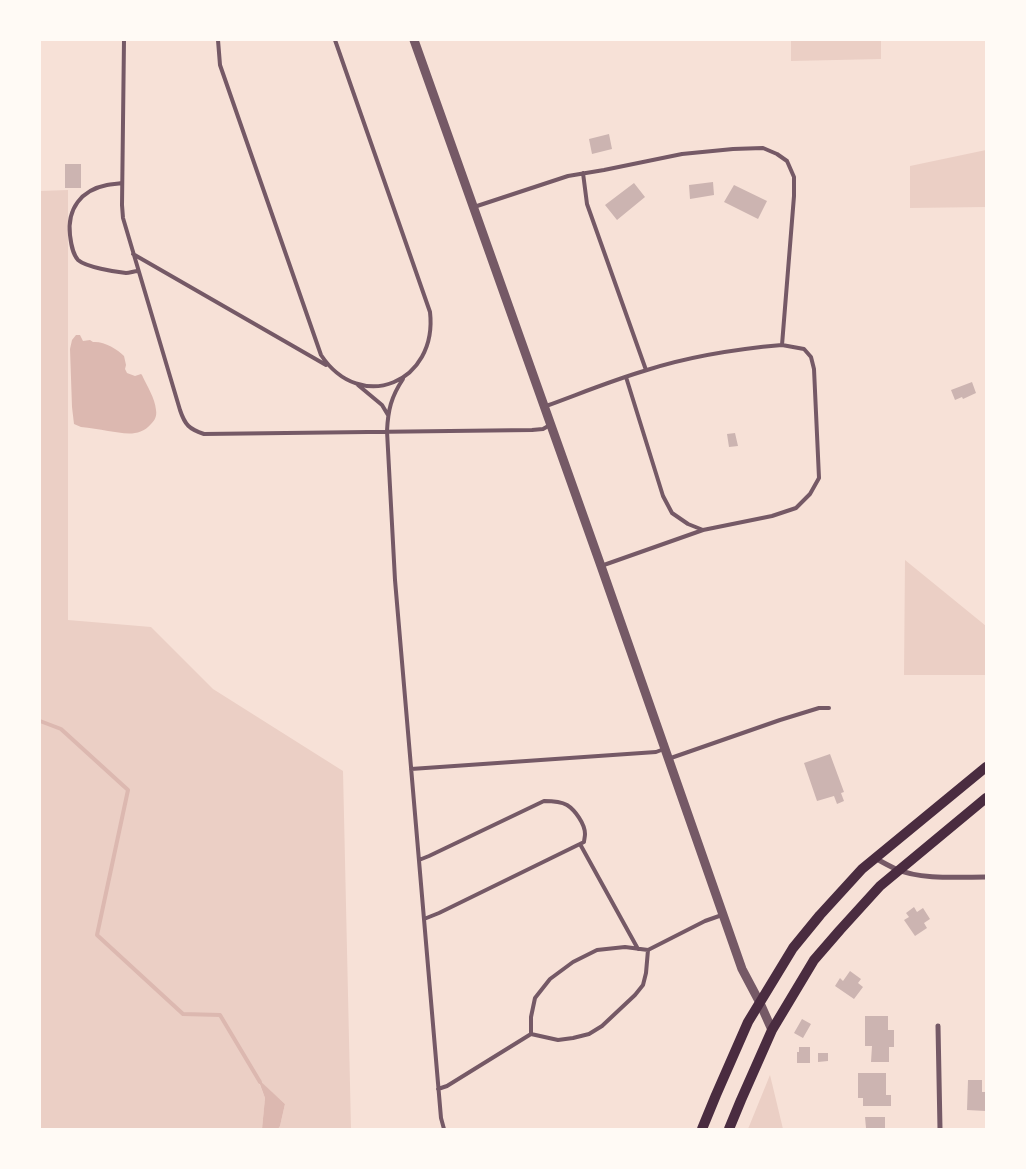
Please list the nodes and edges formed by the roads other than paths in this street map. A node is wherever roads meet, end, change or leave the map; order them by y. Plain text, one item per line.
1 (124, 40) edge
2 (218, 40) edge
3 (334, 40) edge
4 (414, 40) edge
5 (583, 172) junction
6 (122, 183) junction
7 (474, 207) junction
8 (132, 253) junction
9 (138, 271) junction
10 (782, 345) junction
11 (328, 366) junction
12 (646, 370) junction
13 (406, 375) junction
14 (626, 377) junction
15 (358, 385) junction
16 (544, 406) junction
17 (388, 415) junction
18 (550, 425) junction
19 (387, 432) junction
20 (703, 530) junction
21 (601, 566) junction
22 (829, 708) dead end
23 (664, 749) junction
24 (668, 759) junction
25 (986, 767) edge
26 (411, 768) junction
27 (986, 798) edge
28 (580, 844) junction
29 (875, 858) junction
30 (419, 860) junction
31 (897, 870) junction
32 (986, 877) edge
33 (722, 914) junction
34 (424, 919) junction
35 (638, 949) junction
36 (648, 950) junction
37 (760, 1003) junction
38 (938, 1026) dead end
39 (772, 1030) junction
40 (531, 1034) junction
41 (438, 1089) junction
42 (444, 1129) edge
43 (702, 1129) edge
44 (729, 1129) edge
45 (940, 1129) edge

1 - 6 lane
2 - 11 lane
3 - 13 lane
4 - 7 street
5 - 7 lane
5 - 10 lane
5 - 12 lane
6 - 8 lane
6 - 9 lane
7 - 16 street
8 - 9 lane
8 - 11 lane
9 - 19 lane
10 - 12 lane
10 - 20 lane
11 - 15 lane
12 - 14 lane
13 - 15 lane
13 - 17 lane
14 - 16 lane
14 - 20 lane
15 - 17 lane
16 - 18 street
17 - 19 lane
18 - 19 lane
18 - 21 street
19 - 26 lane
20 - 21 lane
21 - 23 street
22 - 24 lane
23 - 24 street
23 - 26 lane
24 - 33 street
25 - 29 main road
26 - 30 lane
27 - 31 main road
28 - 30 lane
28 - 34 lane
28 - 35 lane
29 - 31 street
29 - 37 main road
30 - 34 lane
31 - 32 street
31 - 39 main road
33 - 36 lane
33 - 37 street
34 - 41 lane
35 - 36 lane
35 - 40 lane
36 - 40 lane
37 - 39 street
37 - 43 main road
38 - 45 street
39 - 44 main road
40 - 41 lane
41 - 42 lane

